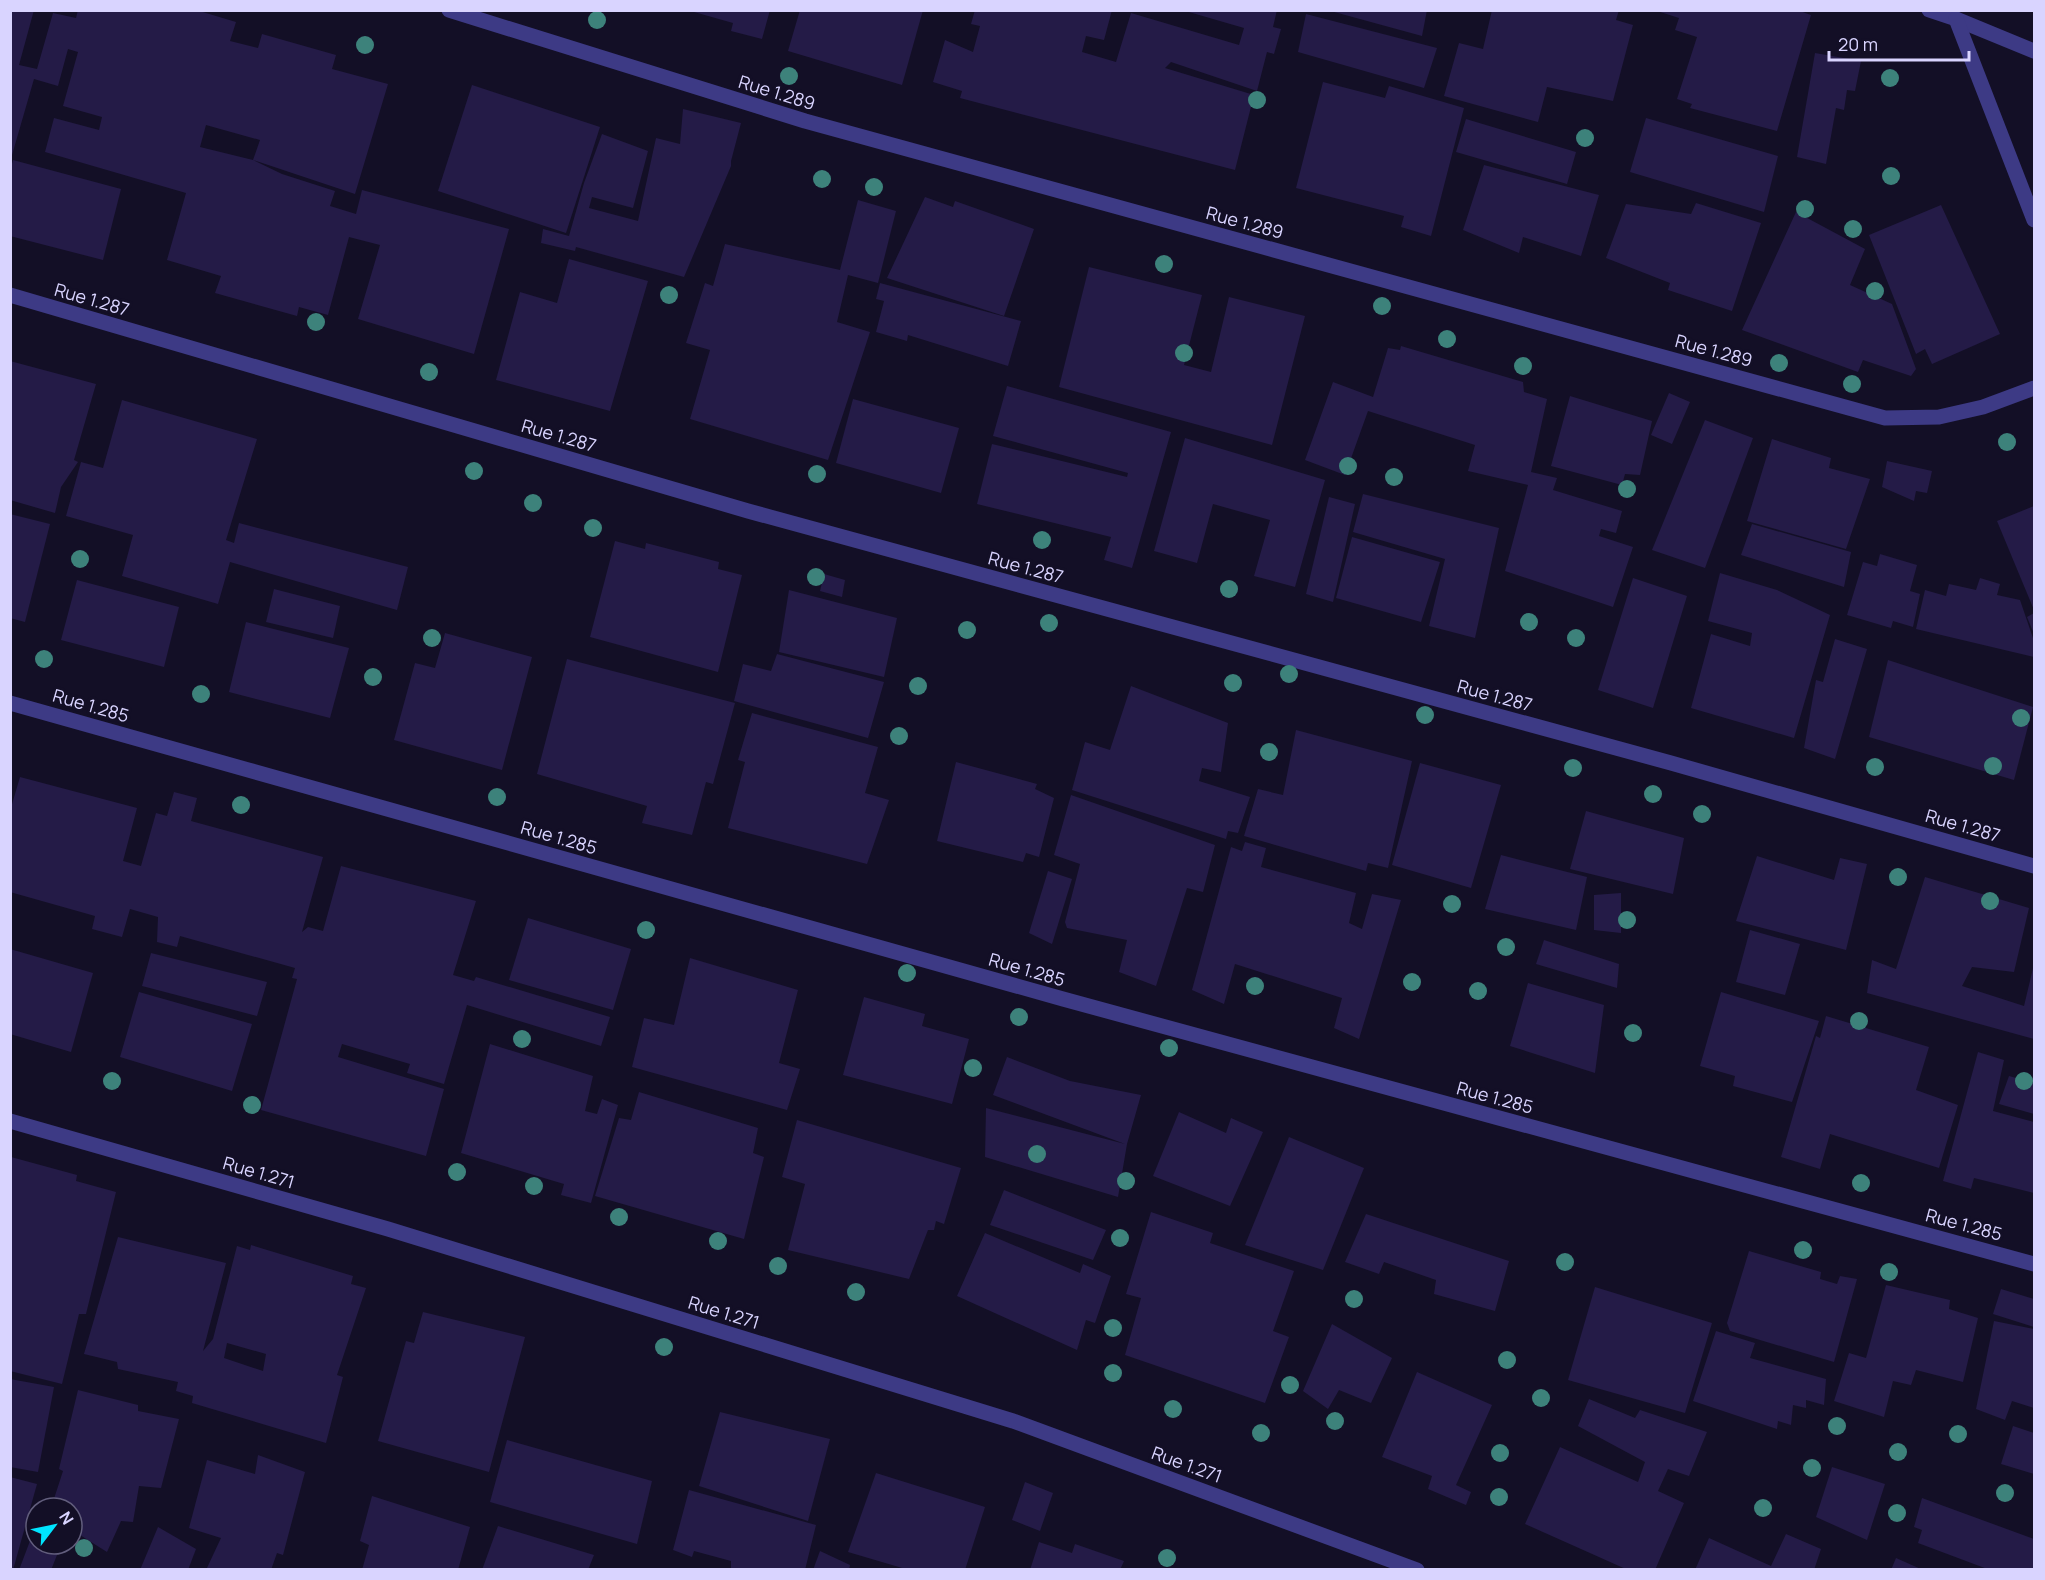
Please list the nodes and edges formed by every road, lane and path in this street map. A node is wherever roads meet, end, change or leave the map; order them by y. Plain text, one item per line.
1 (449, 10) edge
2 (1929, 10) edge
3 (1956, 19) junction
4 (2034, 51) edge
5 (2034, 220) edge
6 (10, 295) edge
7 (2034, 388) edge
8 (10, 703) edge
9 (2034, 866) edge
10 (10, 1121) edge
11 (2034, 1264) edge
12 (1411, 1568) edge

1 - 7 street, Rue 1.289
2 - 3 street
3 - 4 street
3 - 5 street
6 - 9 street, Rue 1.287
8 - 11 street, Rue 1.285
10 - 12 street, Rue 1.271

